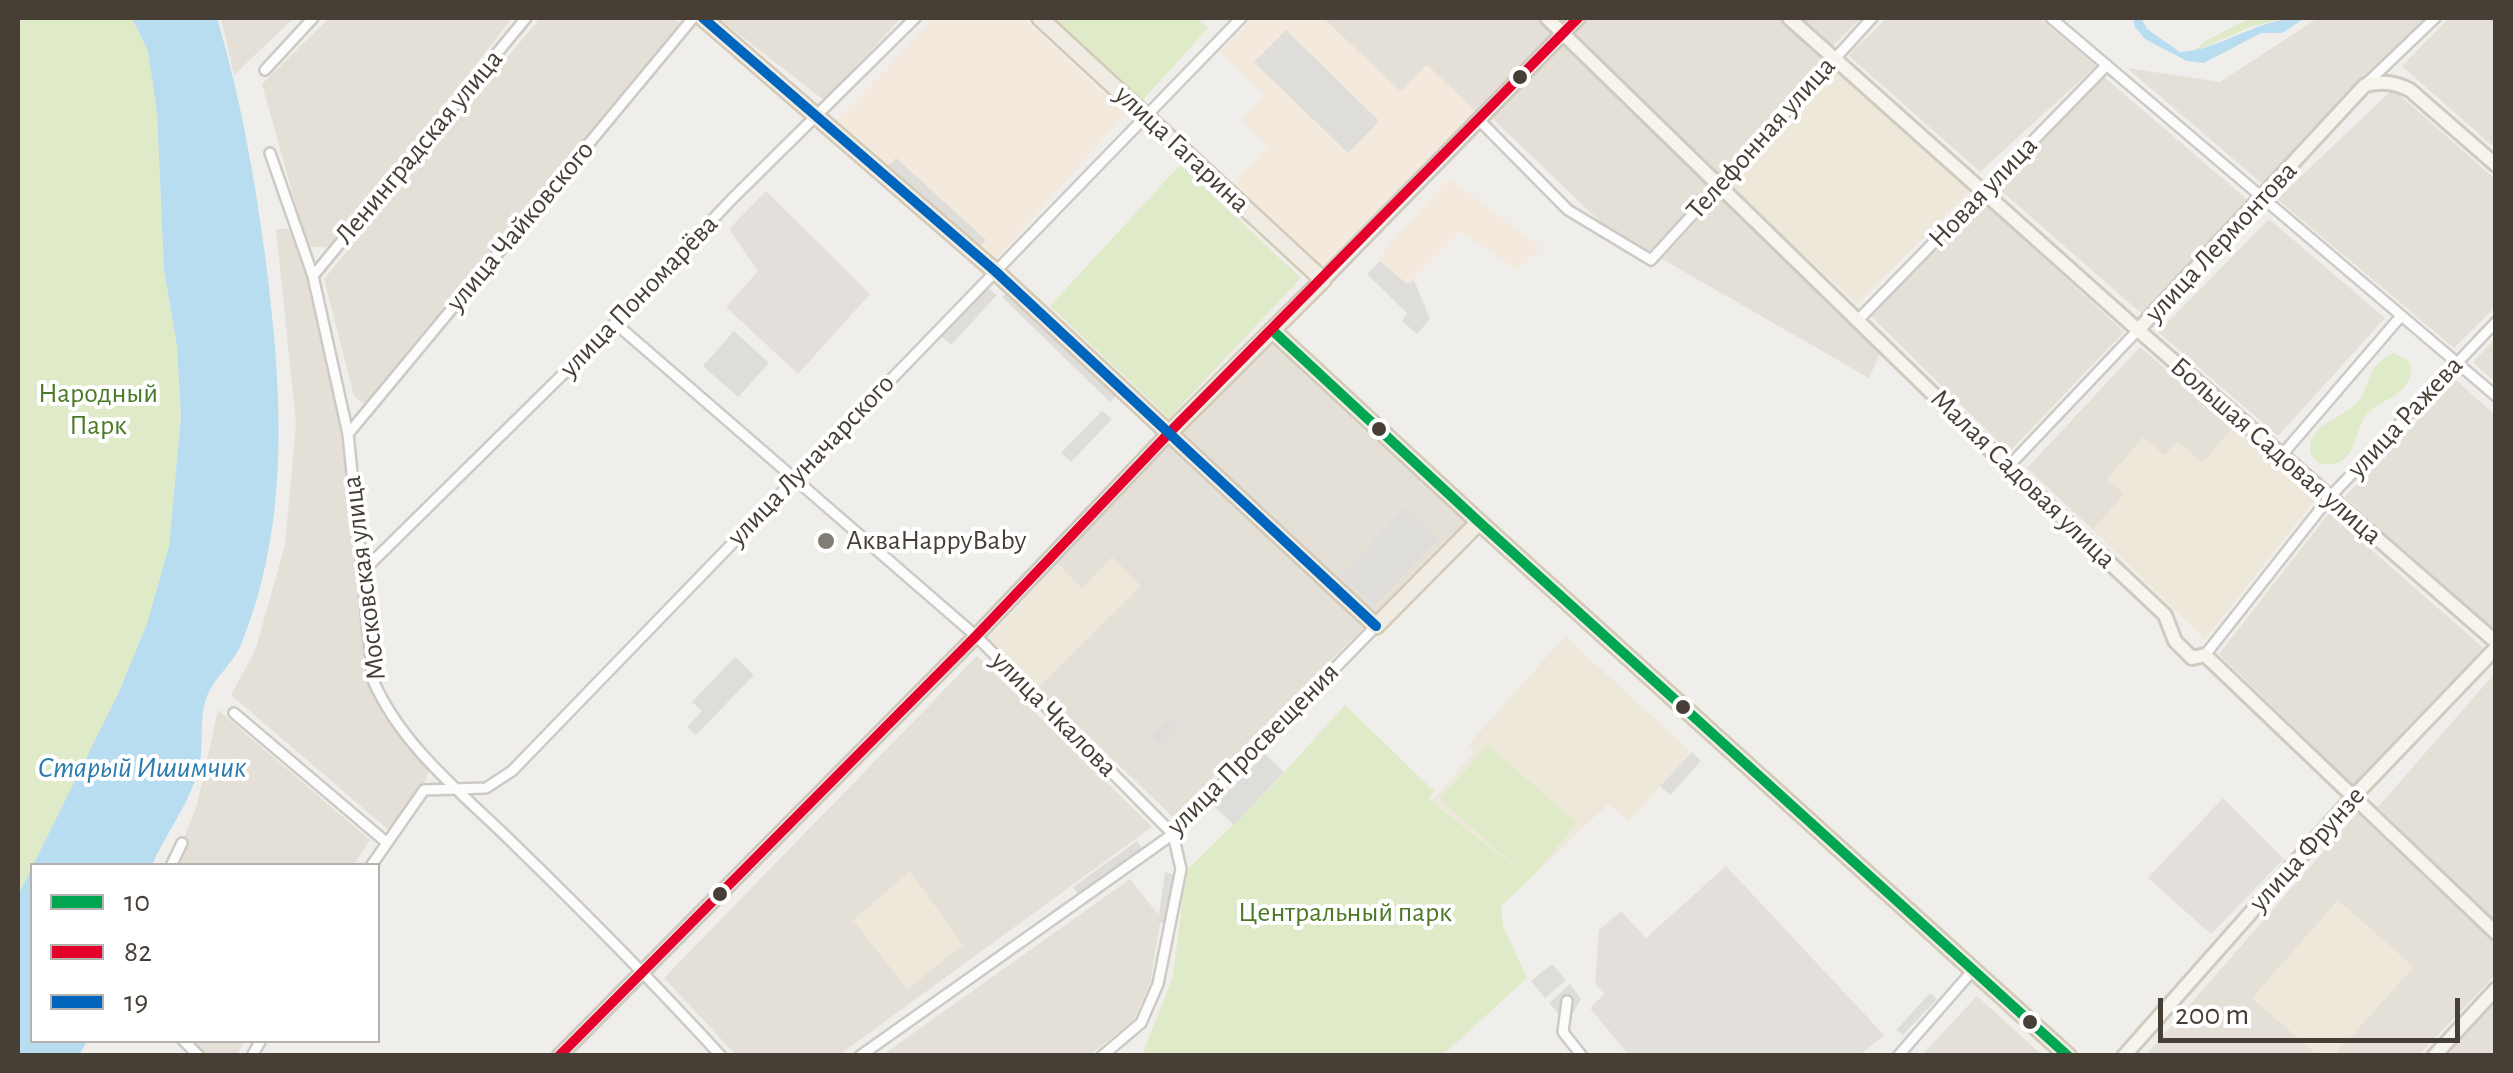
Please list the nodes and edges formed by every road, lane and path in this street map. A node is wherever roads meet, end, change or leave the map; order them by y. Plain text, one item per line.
1 (312, 18) edge
2 (526, 18) edge
3 (693, 18) edge
4 (703, 18) edge
5 (915, 18) edge
6 (1040, 18) edge
7 (1240, 18) edge
8 (1546, 18) edge
9 (1578, 18) edge
10 (1790, 18) edge
11 (1872, 18) edge
12 (2051, 18) edge
13 (2436, 18) edge
14 (1563, 33) junction
15 (1832, 58) junction
16 (2107, 64) junction
17 (265, 70) dead end
18 (2365, 85) junction
19 (817, 114) junction
20 (1145, 114) junction
21 (1479, 120) junction
22 (270, 153) dead end
23 (2496, 165) edge
24 (1719, 186) junction
25 (1983, 192) junction
26 (2264, 197) junction
27 (994, 271) junction
28 (313, 276) junction
29 (1323, 280) junction
30 (2401, 316) junction
31 (1860, 319) junction
32 (2496, 322) edge
33 (615, 323) junction
34 (1272, 330) junction
35 (2138, 330) junction
36 (2456, 362) junction
37 (2496, 396) edge
38 (1170, 432) junction
39 (348, 434) junction
40 (2281, 456) junction
41 (2008, 467) junction
42 (793, 479) junction
43 (2328, 498) junction
44 (1478, 522) junction
45 (362, 572) junction
46 (1376, 626) junction
47 (976, 636) junction
48 (2496, 645) edge
49 (2205, 655) junction
50 (234, 713) dead end
51 (458, 788) junction
52 (2355, 795) junction
53 (1173, 834) junction
54 (386, 842) junction
55 (182, 843) dead end
56 (172, 863) edge
57 (372, 863) edge
58 (2496, 932) edge
59 (1974, 969) junction
60 (644, 972) junction
61 (2496, 989) edge
62 (1567, 1002) dead end
63 (559, 1056) edge
64 (721, 1056) edge
65 (860, 1056) edge
66 (1102, 1056) edge
67 (1582, 1056) edge
68 (1898, 1056) edge
69 (2068, 1056) edge
70 (2124, 1056) edge
71 (2434, 1056) edge

1 - 17 street
2 - 28 street, Ленинградская улица
3 - 39 street, улица Чайковского
4 - 19 main road
5 - 19 street, улица Пономарёва
6 - 20 main road, улица Гагарина
7 - 20 street, улица Луначарского
8 - 14 street, Малая Садовая улица
9 - 14 street
10 - 15 street, Большая Садовая улица
11 - 15 street, Телефонная улица
12 - 16 street
13 - 18 street, улица Лермонтова
14 - 21 street
14 - 24 street, Малая Садовая улица
15 - 24 street, Телефонная улица
15 - 25 street, Большая Садовая улица
16 - 25 street, Новая улица
16 - 26 street
18 - 23 street
18 - 26 street, улица Лермонтова
19 - 27 main road
19 - 33 street, улица Пономарёва
20 - 27 street, улица Луначарского
20 - 29 main road, улица Гагарина
21 - 24 street, Телефонная улица
21 - 29 street
22 - 28 street, Московская улица
24 - 31 street, Малая Садовая улица
25 - 31 street, Новая улица
25 - 35 street, Большая Садовая улица
26 - 30 street
26 - 35 street, улица Лермонтова
27 - 38 main road
27 - 42 street, улица Луначарского
28 - 39 street, Московская улица
29 - 34 main road
30 - 36 street
30 - 40 street
31 - 41 street, Малая Садовая улица
32 - 36 street, улица Ражева
33 - 42 street, улица Чкалова
33 - 45 street, улица Пономарёва
34 - 38 main road
34 - 44 main road
35 - 40 street, Большая Садовая улица
35 - 41 street, улица Лермонтова
36 - 37 street
36 - 43 street, улица Ражева
38 - 46 main road
38 - 47 street
39 - 45 street, Московская улица
40 - 43 street, Большая Садовая улица
41 - 49 street, Малая Садовая улица
42 - 47 street, улица Чкалова
42 - 51 street, улица Луначарского
43 - 48 street, Большая Садовая улица
43 - 49 street, улица Ражева
44 - 46 main road, улица Просвещения
44 - 59 main road
45 - 51 street, Московская улица
46 - 53 street, улица Просвещения
47 - 53 street, улица Чкалова
47 - 60 street
48 - 52 street, улица Фрунзе
49 - 52 street, Малая Садовая улица
50 - 54 street
51 - 54 street, улица Луначарского
51 - 60 street, Московская улица
52 - 58 street, Малая Садовая улица
52 - 70 street, улица Фрунзе
53 - 65 street, улица Просвещения
53 - 66 street
54 - 57 street, улица Луначарского
55 - 56 street
59 - 68 street
59 - 69 main road
60 - 63 street
60 - 64 street, Московская улица
61 - 71 street
62 - 67 street

